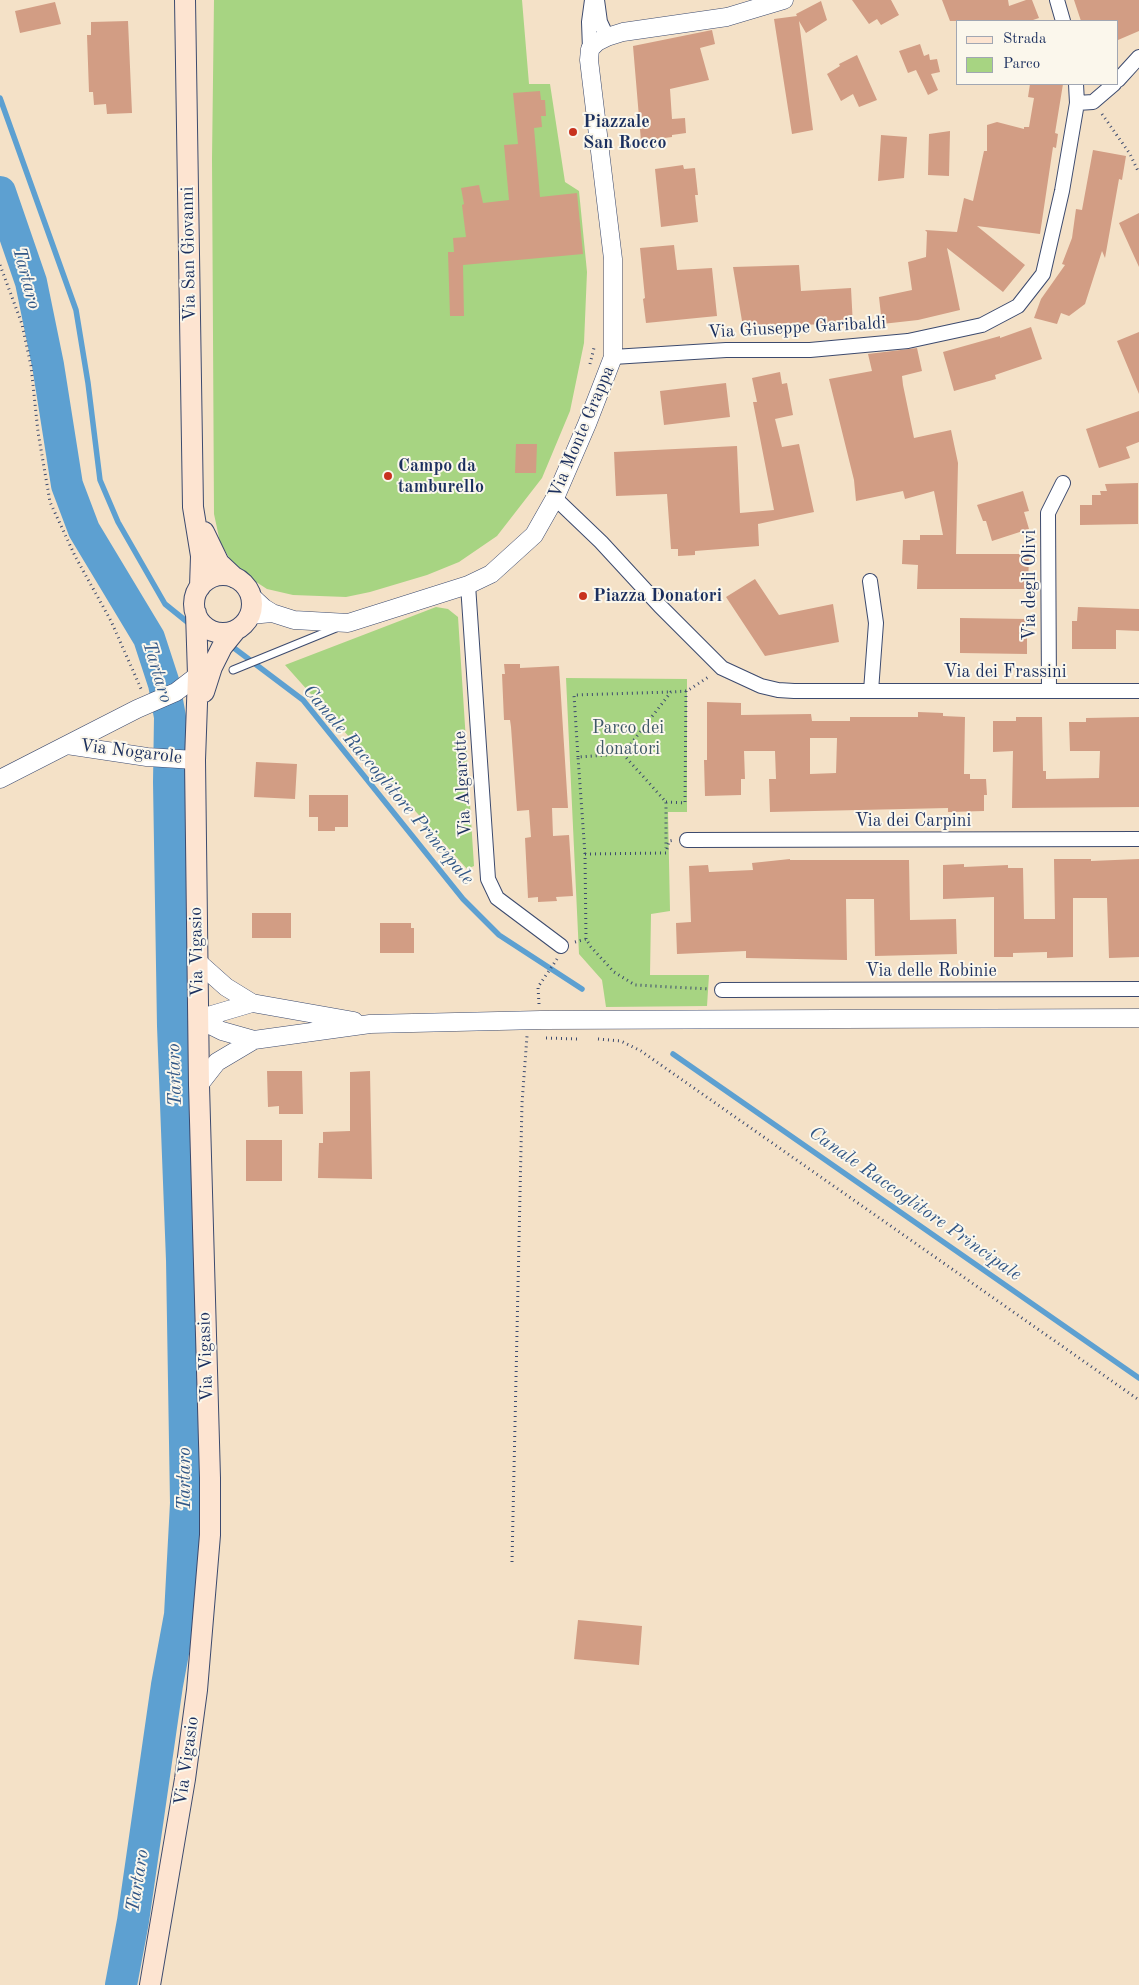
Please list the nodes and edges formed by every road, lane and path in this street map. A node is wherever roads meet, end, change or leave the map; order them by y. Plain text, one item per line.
1 (185, 0) edge
2 (592, 0) edge
3 (597, 0) edge
4 (784, 0) edge
5 (1057, 0) edge
6 (1063, 20) edge
7 (607, 37) junction
8 (590, 49) junction
9 (1139, 57) edge
10 (1119, 79) edge
11 (1076, 85) edge
12 (1113, 85) edge
13 (1077, 102) junction
14 (1093, 102) junction
15 (1139, 173) edge
16 (0, 265) edge
17 (595, 345) dead end
18 (613, 357) junction
19 (587, 371) dead end
20 (1063, 483) dead end
21 (555, 498) junction
22 (193, 507) junction
23 (235, 578) junction
24 (870, 581) dead end
25 (468, 585) junction
26 (250, 594) junction
27 (197, 600) junction
28 (272, 613) junction
29 (242, 623) junction
30 (348, 623) junction
31 (722, 668) junction
32 (232, 670) dead end
33 (200, 685) junction
34 (1139, 690) edge
35 (686, 691) junction
36 (1049, 691) junction
37 (671, 692) junction
38 (872, 692) junction
39 (148, 705) junction
40 (100, 728) junction
41 (67, 744) junction
42 (101, 749) junction
43 (623, 754) junction
44 (578, 757) junction
45 (189, 760) junction
46 (0, 778) edge
47 (666, 802) junction
48 (1139, 839) edge
49 (687, 840) joint
50 (666, 853) junction
51 (585, 854) junction
52 (586, 939) junction
53 (559, 953) junction
54 (198, 962) junction
55 (1139, 989) edge
56 (722, 990) joint
57 (252, 1003) junction
58 (534, 1016) junction
59 (1139, 1018) edge
60 (198, 1019) junction
61 (370, 1024) junction
62 (541, 1032) dead end
63 (578, 1039) dead end
64 (588, 1039) dead end
65 (254, 1040) junction
66 (199, 1085) junction
67 (1139, 1400) edge
68 (512, 1562) dead end
69 (150, 1985) edge

1 - 22 main road, Via San Giovanni
2 - 8 street
3 - 7 street
4 - 7 street
5 - 6 street
7 - 8 street
8 - 18 street, Via Monte Grappa
9 - 10 street
11 - 13 street, Via Giuseppe Garibaldi
12 - 14 street
13 - 14 street
13 - 18 street, Via Giuseppe Garibaldi
14 - 15 path
16 - 39 path
17 - 19 path
18 - 21 street, Via Monte Grappa
20 - 36 street, Via degli Olivi
21 - 25 street, Via Monte Grappa
21 - 31 street, Via dei Frassini
22 - 23 main road, Via San Giovanni
22 - 27 main road, Via San Giovanni
23 - 26 main road
23 - 27 main road
24 - 38 street
25 - 30 street, Via Monte Grappa
25 - 53 street, Via Algarotte
26 - 28 street, Via Monte Grappa
26 - 29 main road
27 - 29 main road
27 - 33 main road, Via Vigasio
28 - 29 street, Via Monte Grappa
28 - 30 street, Via Monte Grappa
29 - 33 main road, Via Vigasio
30 - 32 lane, Via Monte Grappa
31 - 35 path
31 - 38 street, Via dei Frassini
33 - 39 street, Via Nogarole
33 - 45 main road, Via Vigasio
34 - 36 street, Via dei Frassini
35 - 37 path
35 - 47 path
36 - 38 street, Via dei Frassini
37 - 43 path
37 - 44 path
39 - 40 street, Via Nogarole
40 - 41 street, Via Nogarole
40 - 42 street
41 - 42 street, Via Nogarole
41 - 46 street, Via Nogarole
42 - 45 street, Via Nogarole
43 - 44 path
43 - 47 path
44 - 51 path
45 - 54 main road, Via Vigasio
47 - 50 path
48 - 49 street, Via dei Carpini
49 - 50 path
50 - 51 path
51 - 52 path
52 - 53 path
52 - 56 path
53 - 58 path
54 - 57 street
54 - 60 main road, Via Vigasio
55 - 56 street, Via delle Robinie
57 - 60 street
57 - 61 street
58 - 59 street
58 - 61 street
58 - 68 path
60 - 65 street
60 - 66 main road, Via Vigasio
61 - 65 street
62 - 63 path
64 - 67 path
65 - 66 street
66 - 69 main road, Via Vigasio

